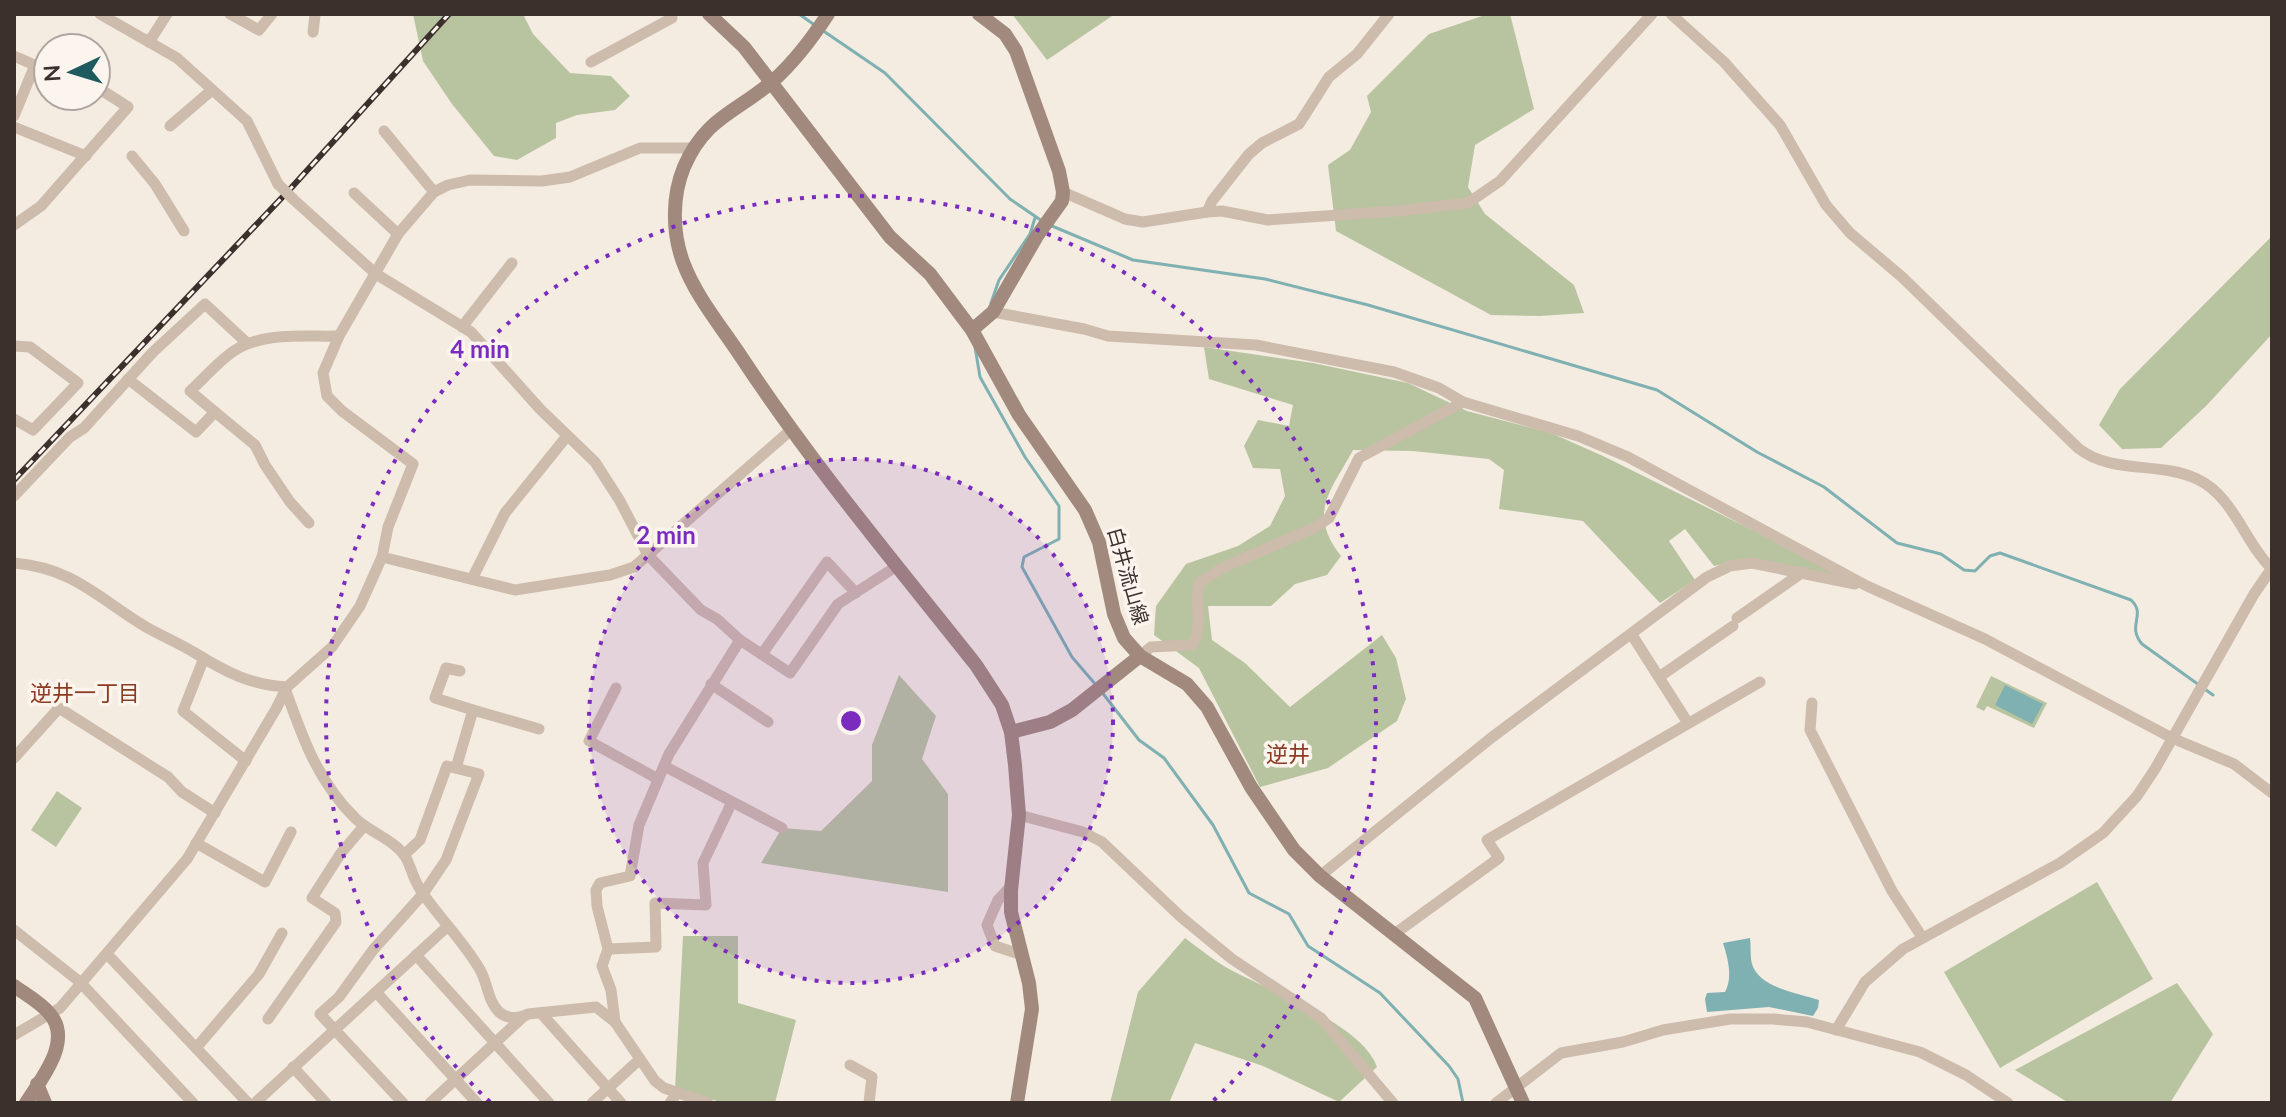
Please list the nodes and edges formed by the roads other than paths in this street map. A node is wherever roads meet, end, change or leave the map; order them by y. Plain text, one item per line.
1 (100, 14) edge
2 (167, 14) edge
3 (230, 14) edge
4 (272, 14) edge
5 (315, 14) edge
6 (709, 14) edge
7 (828, 14) edge
8 (979, 14) edge
9 (1389, 14) edge
10 (1652, 14) edge
11 (1671, 14) edge
12 (672, 18) dead end
13 (313, 32) dead end
14 (149, 42) junction
15 (591, 62) dead end
16 (32, 72) edge
17 (772, 82) junction
18 (212, 90) junction
19 (112, 97) edge
20 (14, 116) edge
21 (170, 126) dead end
22 (14, 127) edge
23 (384, 131) dead end
24 (694, 148) junction
25 (86, 156) junction
26 (132, 156) dead end
27 (434, 192) junction
28 (1063, 192) junction
29 (354, 193) dead end
30 (1207, 212) junction
31 (14, 225) edge
32 (184, 231) dead end
33 (398, 234) junction
34 (512, 263) dead end
35 (376, 274) junction
36 (993, 312) junction
37 (462, 327) junction
38 (972, 330) junction
39 (339, 336) junction
40 (247, 343) junction
41 (14, 346) edge
42 (128, 379) junction
43 (1463, 402) junction
44 (215, 412) junction
45 (14, 419) edge
46 (791, 430) junction
47 (567, 436) junction
48 (14, 496) edge
49 (309, 523) dead end
50 (648, 555) junction
51 (382, 557) junction
52 (14, 563) edge
53 (897, 566) junction
54 (2272, 568) edge
55 (1803, 572) junction
56 (472, 579) junction
57 (1867, 586) junction
58 (856, 593) junction
59 (1632, 635) junction
60 (740, 640) junction
61 (762, 654) junction
62 (1140, 656) junction
63 (204, 658) junction
64 (460, 671) dead end
65 (1659, 677) junction
66 (1760, 682) dead end
67 (711, 684) junction
68 (616, 688) dead end
69 (286, 689) junction
70 (1812, 703) dead end
71 (473, 710) junction
72 (768, 722) dead end
73 (1688, 723) junction
74 (539, 729) dead end
75 (1011, 732) junction
76 (2172, 738) junction
77 (14, 758) edge
78 (246, 761) junction
79 (664, 766) junction
80 (456, 768) junction
81 (658, 779) junction
82 (2272, 793) edge
83 (732, 802) junction
84 (215, 813) junction
85 (1019, 815) junction
86 (364, 826) junction
87 (782, 828) dead end
88 (291, 832) dead end
89 (196, 843) junction
90 (404, 855) junction
91 (1320, 876) junction
92 (1011, 886) junction
93 (423, 894) junction
94 (448, 926) junction
95 (14, 930) edge
96 (282, 933) dead end
97 (1393, 935) junction
98 (1922, 937) junction
99 (608, 949) junction
100 (107, 954) junction
101 (416, 955) junction
102 (1022, 955) junction
103 (80, 982) junction
104 (14, 986) edge
105 (376, 992) junction
106 (541, 1013) junction
107 (51, 1014) junction
108 (523, 1017) junction
109 (268, 1019) dead end
110 (615, 1022) junction
111 (335, 1029) junction
112 (1836, 1030) junction
113 (14, 1035) edge
114 (495, 1043) junction
115 (196, 1048) junction
116 (640, 1059) junction
117 (850, 1065) dead end
118 (293, 1067) junction
119 (456, 1080) junction
120 (37, 1084) junction
121 (608, 1089) junction
122 (1519, 1097) edge
123 (673, 1098) edge
124 (26, 1103) edge
125 (45, 1103) edge
126 (193, 1103) edge
127 (248, 1103) edge
128 (255, 1103) edge
129 (326, 1103) edge
130 (403, 1103) edge
131 (430, 1103) edge
132 (477, 1103) edge
133 (549, 1103) edge
134 (592, 1103) edge
135 (621, 1103) edge
136 (708, 1103) edge
137 (869, 1103) edge
138 (1017, 1103) edge
139 (1393, 1103) edge
140 (1496, 1103) edge
141 (2008, 1103) edge

1 - 14 street
2 - 14 street
3 - 4 street
5 - 13 street
6 - 17 street, 白井流山線
7 - 17 street
8 - 28 street
9 - 30 street
10 - 30 street
11 - 54 street
12 - 15 street
14 - 18 street
16 - 20 street
17 - 24 street
17 - 38 street, 白井流山線
18 - 21 street
18 - 35 street, bridge
19 - 25 street
22 - 25 street
23 - 27 street
24 - 27 street
24 - 46 street
25 - 31 street
26 - 32 street
27 - 33 street
28 - 30 street
28 - 36 street
29 - 33 street
33 - 35 street
34 - 37 street
35 - 37 street
35 - 39 street
36 - 38 street
36 - 43 street
37 - 47 street
38 - 62 street, 白井流山線
39 - 40 street
39 - 51 street
40 - 42 street
40 - 44 street
41 - 45 street
42 - 44 street
42 - 48 street
43 - 57 street
43 - 62 street
44 - 49 street
46 - 50 street
46 - 53 street
47 - 50 street
47 - 56 street
50 - 56 street
50 - 60 street
51 - 56 street
51 - 69 street
52 - 63 street
53 - 58 street
53 - 75 street
54 - 76 street
55 - 57 street
55 - 59 street
55 - 65 street
57 - 76 street
58 - 61 street
58 - 61 street
59 - 65 street
59 - 91 street
60 - 61 street
60 - 67 street
62 - 75 street, 白井流山線
62 - 91 street
63 - 69 street
63 - 78 street
64 - 71 street
65 - 73 street
66 - 73 street
67 - 72 street
67 - 79 street
68 - 81 street
69 - 78 street
69 - 86 street
70 - 98 street
71 - 74 street
71 - 80 street
73 - 97 street
75 - 85 street
76 - 82 street
76 - 98 street
77 - 84 street
78 - 84 street
79 - 81 street
79 - 83 street
80 - 90 street
80 - 93 street
81 - 99 street
83 - 87 street
83 - 99 street
84 - 89 street
85 - 92 street
85 - 139 street
86 - 90 street
86 - 109 street
88 - 89 street
89 - 100 street
90 - 93 street
91 - 97 street
92 - 102 street
92 - 102 street
93 - 94 street
93 - 111 street
94 - 101 street
94 - 108 street
95 - 103 street
96 - 115 street
97 - 122 street
98 - 112 street
99 - 110 street
100 - 103 street
100 - 115 street
101 - 105 street
101 - 114 street
102 - 138 street
103 - 107 street
103 - 126 street
104 - 107 street
105 - 111 street
105 - 119 street
106 - 108 street
106 - 110 street
106 - 121 street
107 - 113 street
107 - 120 street
108 - 114 street
110 - 116 street
111 - 118 street
111 - 130 street
112 - 122 street
112 - 141 street
114 - 119 street
114 - 133 street
115 - 127 street
116 - 121 street
116 - 123 street
117 - 137 street
118 - 128 street
118 - 129 street
119 - 131 street
119 - 132 street
120 - 124 street
120 - 125 street
121 - 134 street
121 - 135 street
122 - 140 street
123 - 136 street

